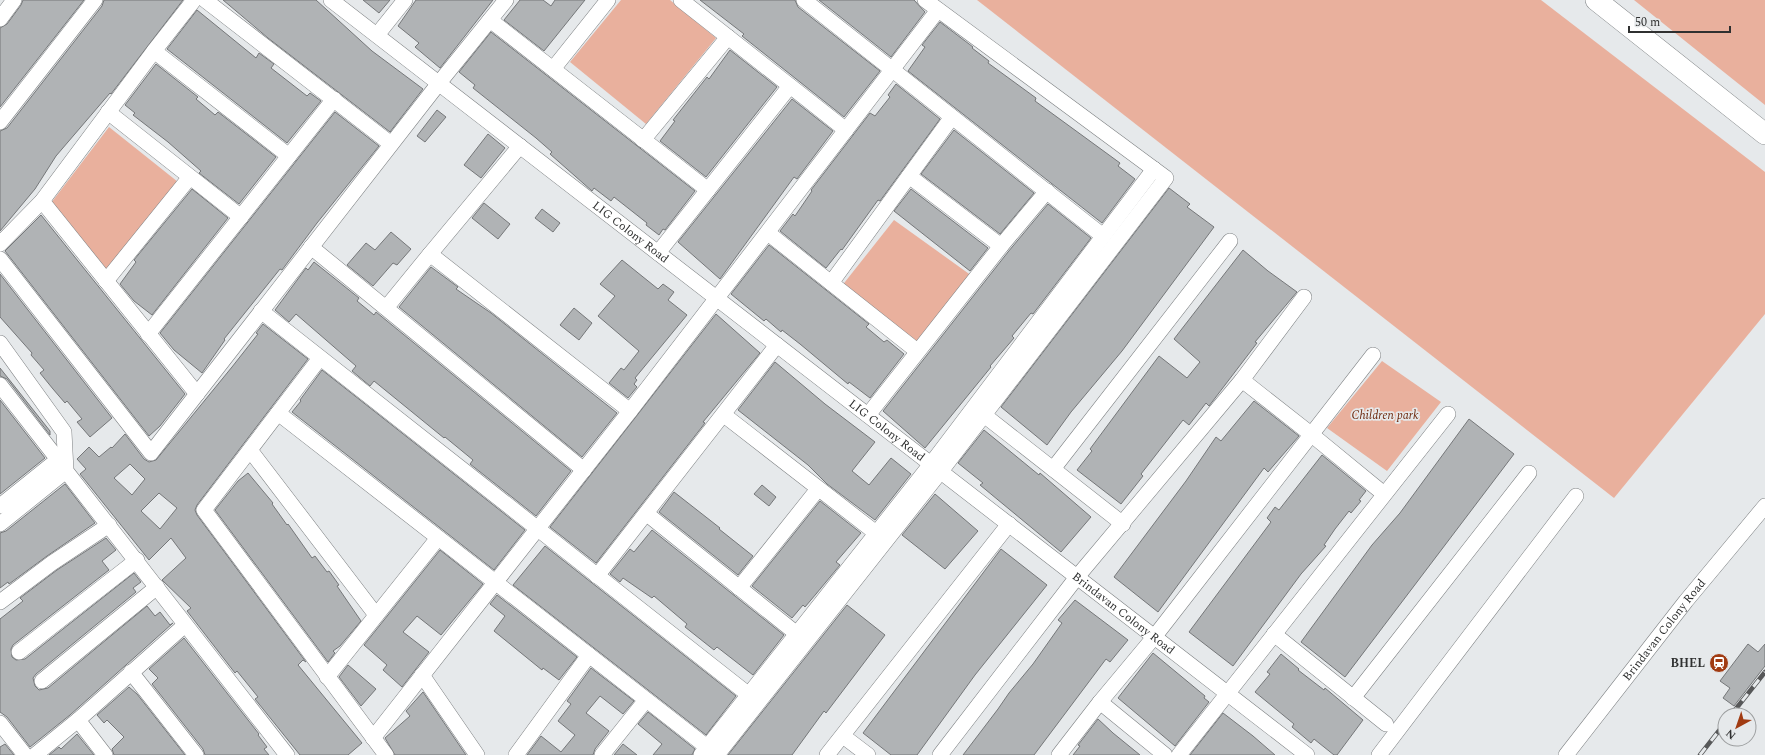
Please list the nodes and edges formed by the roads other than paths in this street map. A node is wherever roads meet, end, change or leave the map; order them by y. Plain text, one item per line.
1 (14, 0) edge
2 (95, 0) edge
3 (194, 0) edge
4 (205, 0) edge
5 (331, 0) edge
6 (405, 0) edge
7 (506, 0) edge
8 (608, 0) edge
9 (681, 0) edge
10 (804, 0) edge
11 (925, 0) edge
12 (1596, 0) edge
13 (938, 10) junction
14 (0, 19) edge
15 (490, 20) junction
16 (377, 35) junction
17 (728, 37) junction
18 (154, 51) junction
19 (553, 69) junction
20 (893, 70) junction
21 (439, 83) junction
22 (790, 86) junction
23 (334, 100) junction
24 (108, 112) junction
25 (952, 116) junction
26 (0, 122) edge
27 (846, 130) junction
28 (1765, 134) edge
29 (643, 140) junction
30 (391, 144) junction
31 (520, 146) junction
32 (289, 156) junction
33 (1154, 169) junction
34 (909, 176) junction
35 (190, 177) junction
36 (708, 190) junction
37 (1047, 191) junction
38 (42, 201) junction
39 (241, 216) junction
40 (768, 233) junction
41 (1103, 236) junction
42 (1230, 241) dead end
43 (0, 244) edge
44 (1001, 246) junction
45 (311, 247) junction
46 (658, 253) junction
47 (430, 254) junction
48 (0, 258) edge
49 (106, 281) junction
50 (831, 283) junction
51 (1304, 297) dead end
52 (717, 298) junction
53 (386, 308) junction
54 (261, 311) junction
55 (148, 334) junction
56 (0, 343) edge
57 (777, 345) junction
58 (917, 351) junction
59 (1373, 355) dead end
60 (320, 358) junction
61 (25, 377) junction
62 (1242, 380) junction
63 (2, 393) edge
64 (197, 394) junction
65 (630, 411) junction
66 (278, 413) junction
67 (1448, 414) dead end
68 (724, 415) junction
69 (868, 415) junction
70 (984, 416) junction
71 (1312, 434) junction
72 (250, 450) junction
73 (936, 468) junction
74 (1053, 469) junction
75 (584, 470) junction
76 (66, 471) junction
77 (1528, 473) dead end
78 (818, 488) junction
79 (1384, 494) junction
80 (1576, 496) dead end
81 (2, 500) edge
82 (1765, 506) edge
83 (647, 514) junction
84 (0, 524) edge
85 (1009, 524) junction
86 (1124, 524) junction
87 (109, 525) junction
88 (537, 528) junction
89 (876, 533) junction
90 (438, 538) junction
91 (136, 560) junction
92 (597, 576) junction
93 (1077, 577) junction
94 (495, 582) junction
95 (157, 587) junction
96 (739, 588) junction
97 (0, 602) edge
98 (376, 616) junction
99 (185, 625) junction
100 (797, 634) junction
101 (1274, 634) junction
102 (1155, 636) junction
103 (19, 652) dead end
104 (589, 655) junction
105 (131, 672) junction
106 (422, 675) junction
107 (327, 677) junction
108 (42, 681) dead end
109 (1227, 694) junction
110 (749, 695) junction
111 (1353, 698) junction
112 (646, 700) junction
113 (1100, 702) junction
114 (78, 720) junction
115 (0, 723) edge
116 (1386, 724) dead end
117 (843, 736) junction
118 (373, 738) junction
119 (6, 742) edge
120 (708, 752) edge
121 (25, 755) edge
122 (35, 755) edge
123 (105, 755) edge
124 (196, 755) edge
125 (287, 755) edge
126 (386, 755) edge
127 (478, 755) edge
128 (516, 755) edge
129 (602, 755) edge
130 (827, 755) edge
131 (868, 755) edge
132 (940, 755) edge
133 (1059, 755) edge
134 (1165, 755) edge
135 (1179, 755) edge
136 (1307, 755) edge
137 (1378, 755) edge
138 (1566, 755) edge

1 - 14 street
2 - 26 street
3 - 18 street
4 - 23 street
5 - 16 street, LIG Colony Road
6 - 16 street
7 - 15 street
8 - 19 street
9 - 17 street
10 - 20 street
11 - 13 street
12 - 28 street
13 - 20 street
13 - 33 street
15 - 19 street
15 - 21 street
16 - 21 street, LIG Colony Road
17 - 22 street
17 - 29 street
18 - 24 street
18 - 32 street
19 - 29 street
20 - 25 street
20 - 27 street
21 - 30 street
21 - 31 street, LIG Colony Road
22 - 27 street
22 - 36 street
23 - 30 street
23 - 32 street
24 - 35 street
24 - 38 street
25 - 34 street
25 - 37 street
27 - 40 street
29 - 36 street
30 - 45 street
31 - 46 street, LIG Colony Road
31 - 47 street
32 - 39 street
33 - 41 street
33 - 70 street
34 - 44 street
34 - 50 street
35 - 39 street
35 - 49 street
36 - 46 street
37 - 41 street
37 - 44 street
38 - 43 street
38 - 49 street
39 - 55 street
40 - 50 street
40 - 52 street
41 - 73 street
42 - 74 street
44 - 58 street
45 - 53 street
45 - 54 street
46 - 52 street, LIG Colony Road
47 - 53 street
47 - 65 street
48 - 64 street
49 - 55 street
50 - 58 street
51 - 62 street
52 - 57 street, LIG Colony Road
52 - 65 street
53 - 75 street
54 - 60 street
54 - 64 street
55 - 64 street
56 - 61 street
57 - 68 street
57 - 69 street, LIG Colony Road
58 - 69 street
59 - 71 street
60 - 66 street
60 - 88 street
61 - 63 street
61 - 76 street
62 - 71 street
62 - 86 street
63 - 81 street
65 - 75 street
66 - 72 street
66 - 90 street
67 - 79 street
68 - 78 street
68 - 83 street
69 - 73 street, LIG Colony Road
70 - 73 street
70 - 74 street
71 - 79 street
71 - 102 street
72 - 98 street
72 - 107 street
73 - 85 street, Brindavan Colony Road
73 - 89 street
73 - 120 street
74 - 86 street
75 - 88 street
76 - 84 street
76 - 87 street
77 - 111 street
78 - 89 street
78 - 96 street
79 - 101 street
80 - 137 street
82 - 138 street, Brindavan Colony Road
83 - 92 street
83 - 96 street
85 - 93 street, Brindavan Colony Road
85 - 117 street
86 - 93 street
87 - 91 street
87 - 97 street
88 - 92 street
88 - 94 street
89 - 100 street
90 - 94 street
90 - 98 street
91 - 95 street
91 - 103 street
92 - 110 street
93 - 102 street, Brindavan Colony Road
93 - 132 street
94 - 104 street
94 - 106 street
95 - 99 street
95 - 108 street
96 - 100 street
98 - 107 street
99 - 105 street
99 - 125 street
100 - 110 street
101 - 109 street
101 - 111 street
102 - 109 street, Brindavan Colony Road
102 - 113 street
104 - 112 street
104 - 128 street
105 - 114 street
105 - 124 street
106 - 118 street
106 - 127 street
107 - 118 street
109 - 135 street
109 - 136 street, Brindavan Colony Road
110 - 120 street
111 - 116 street
112 - 120 street
112 - 129 street
113 - 133 street
113 - 134 street
114 - 122 street
114 - 123 street
115 - 119 street
117 - 130 street
117 - 131 street
118 - 126 street
119 - 121 street

